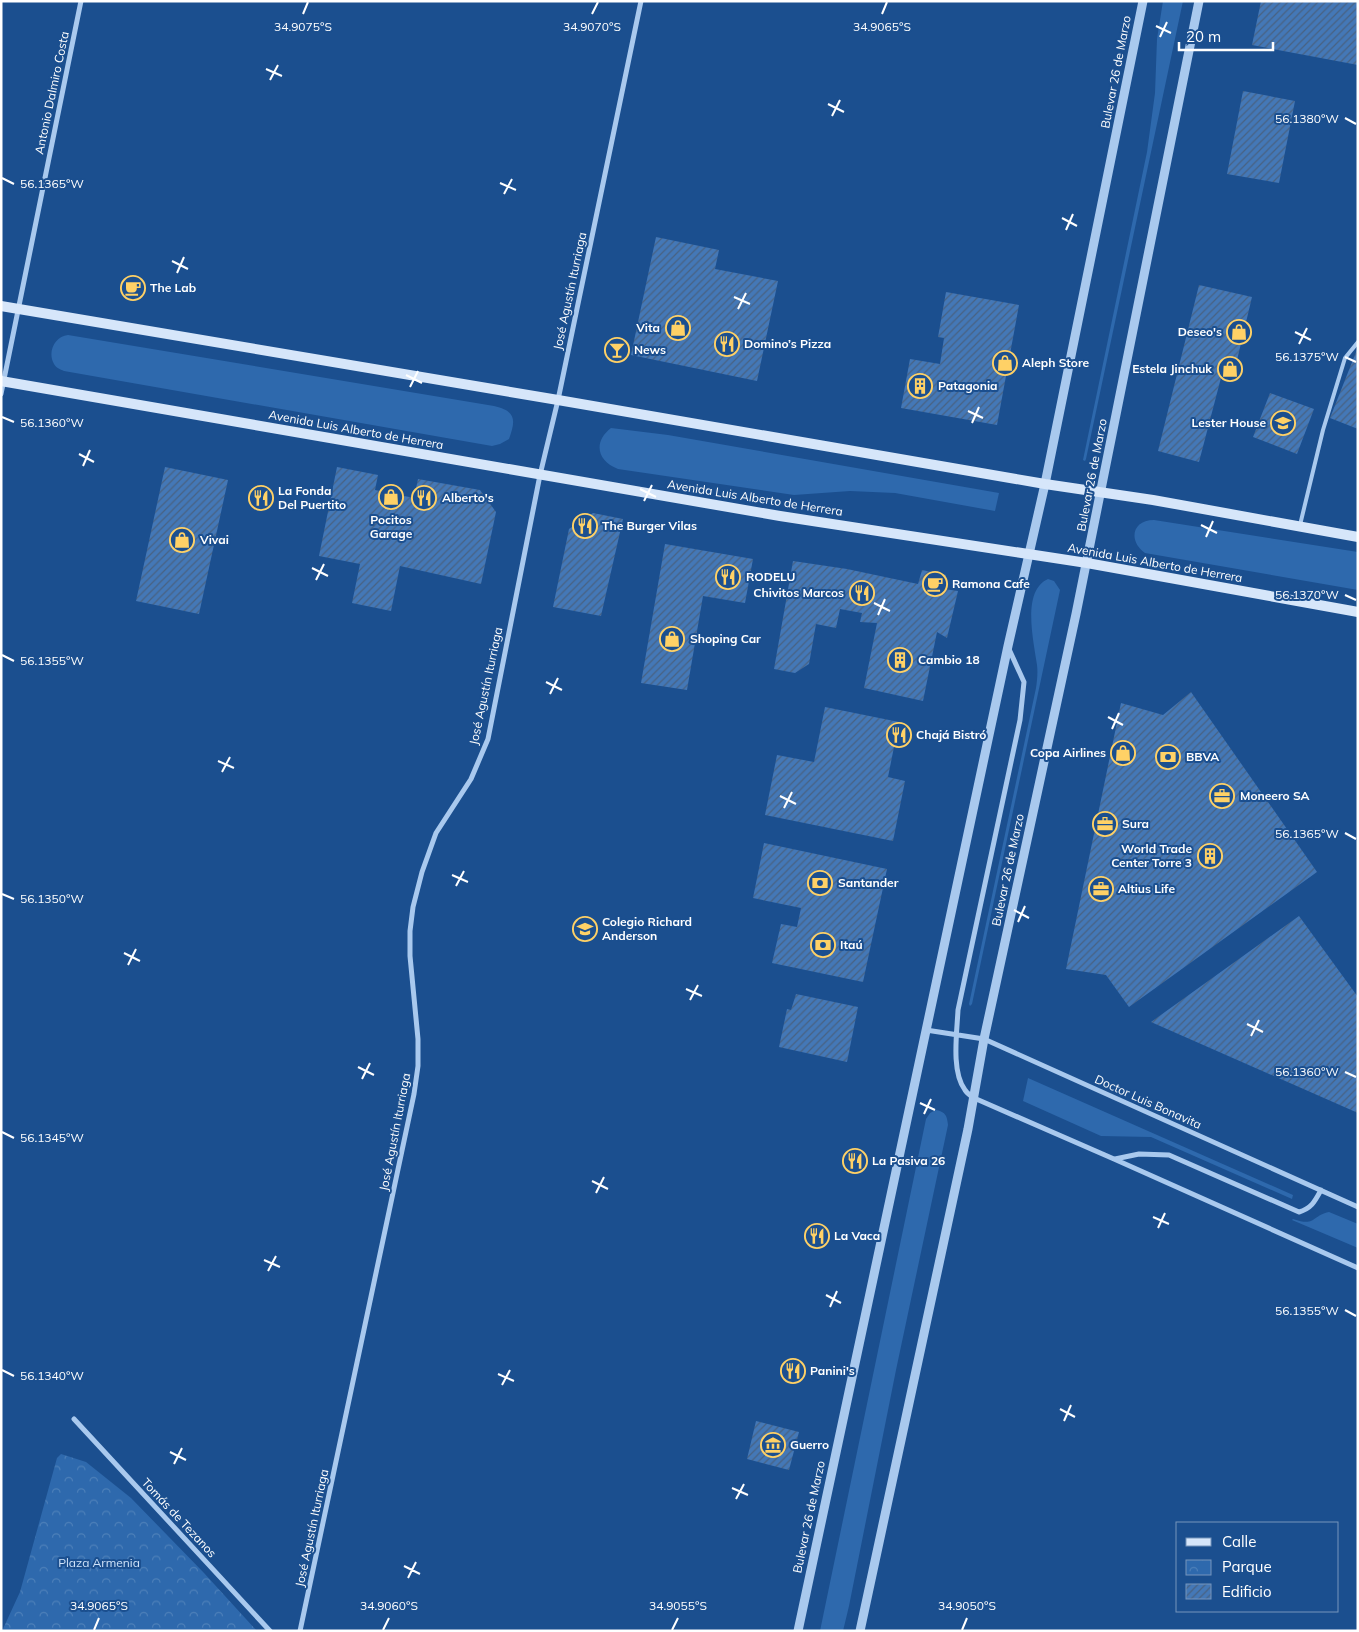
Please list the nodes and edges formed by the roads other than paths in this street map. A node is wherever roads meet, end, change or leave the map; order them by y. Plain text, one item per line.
1 (81, 1) edge
2 (641, 1) edge
3 (1143, 1) edge
4 (1199, 1) edge
5 (1, 306) edge
6 (18, 309) junction
7 (1358, 342) edge
8 (3, 381) edge
9 (1, 394) edge
10 (558, 400) junction
11 (540, 474) junction
12 (1045, 484) junction
13 (1101, 492) junction
14 (1299, 528) junction
15 (1358, 537) edge
16 (1029, 554) junction
17 (1087, 563) junction
18 (1358, 612) edge
19 (1008, 646) junction
20 (926, 1030) junction
21 (957, 1035) junction
22 (984, 1039) junction
23 (974, 1098) junction
24 (1114, 1159) junction
25 (1321, 1190) junction
26 (1358, 1206) edge
27 (1358, 1268) edge
28 (74, 1419) dead end
29 (270, 1631) edge
30 (300, 1631) edge
31 (798, 1631) edge
32 (860, 1631) edge

1 - 6 street, Antonio Dalmiro Costa
2 - 10 street, José Agustín Iturriaga
3 - 12 street, Bulevar 26 de Marzo
4 - 13 street, Bulevar 26 de Marzo
5 - 6 main road
6 - 8 street, Antonio Dalmiro Costa
6 - 10 main road
7 - 14 lane
8 - 9 street, Antonio Dalmiro Costa
8 - 11 main road, Avenida Luis Alberto de Herrera
10 - 11 street, José Agustín Iturriaga
10 - 12 main road
11 - 16 main road, Avenida Luis Alberto de Herrera
11 - 30 street, José Agustín Iturriaga
12 - 13 main road
12 - 16 street, Bulevar 26 de Marzo
13 - 14 main road
13 - 17 street, Bulevar 26 de Marzo
14 - 15 main road
16 - 17 main road, Avenida Luis Alberto de Herrera
16 - 19 street, Bulevar 26 de Marzo
17 - 18 main road, Avenida Luis Alberto de Herrera
17 - 22 street, Bulevar 26 de Marzo
19 - 20 street, Bulevar 26 de Marzo
19 - 21 street, Bulevar 26 de Marzo
20 - 21 street, Doctor Luis Bonavita
20 - 31 street, Bulevar 26 de Marzo
21 - 22 street, Doctor Luis Bonavita
21 - 23 street, Bulevar 26 de Marzo
22 - 23 street, Bulevar 26 de Marzo
22 - 25 street, Doctor Luis Bonavita
23 - 24 street
23 - 32 street, Bulevar 26 de Marzo
24 - 25 street
24 - 27 street
25 - 26 street, Doctor Luis Bonavita
28 - 29 street, Tomás de Tezanos

